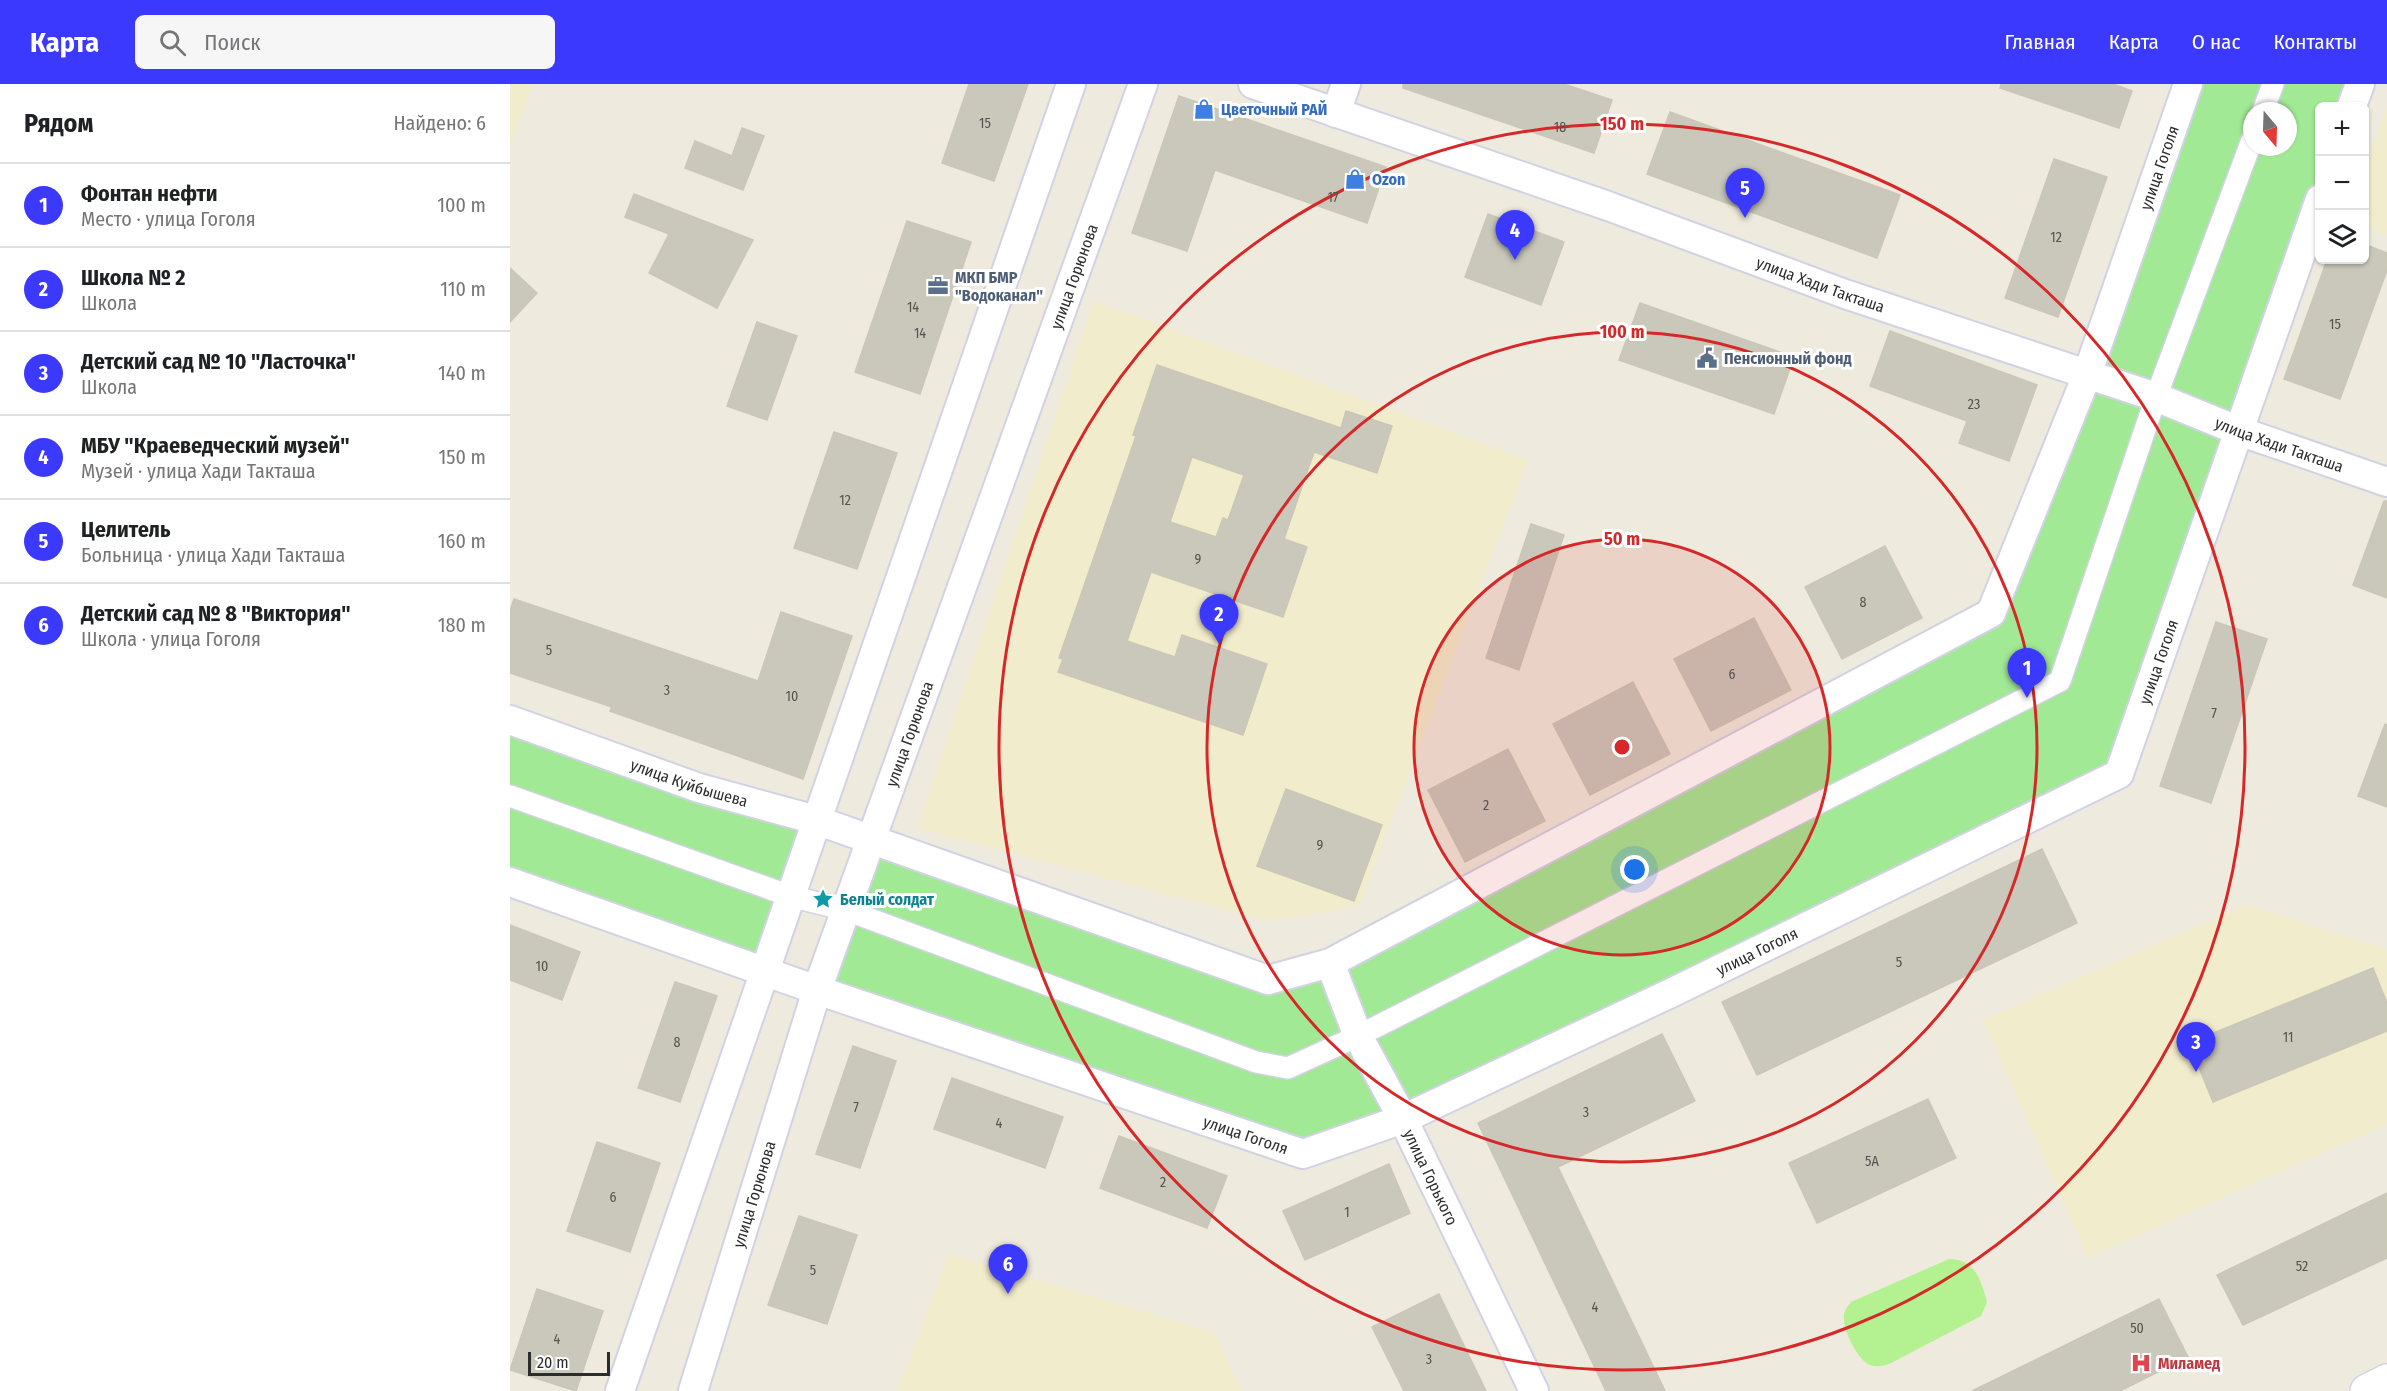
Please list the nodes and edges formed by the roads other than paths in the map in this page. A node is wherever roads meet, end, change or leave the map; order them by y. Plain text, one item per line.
1 (1071, 84) edge
2 (1143, 84) edge
3 (1253, 84) edge
4 (1346, 84) edge
5 (2188, 84) edge
6 (2273, 84) edge
7 (2360, 84) edge
8 (2266, 102) edge
9 (2353, 102) edge
10 (1336, 113) junction
11 (2246, 156) edge
12 (2315, 210) edge
13 (2087, 375) junction
14 (2156, 397) junction
15 (2239, 431) junction
16 (2387, 482) edge
17 (510, 720) edge
18 (510, 796) edge
19 (816, 820) junction
20 (872, 840) junction
21 (510, 882) edge
22 (790, 896) junction
23 (846, 910) junction
24 (1330, 963) junction
25 (764, 970) junction
26 (817, 990) junction
27 (1358, 1036) junction
28 (1403, 1119) junction
29 (2387, 1381) edge
30 (620, 1391) edge
31 (693, 1391) edge
32 (1534, 1391) edge
33 (2367, 1391) edge

1 - 19 street
2 - 20 street, улица Горюнова
3 - 10 street, улица Хади Такташа
4 - 10 street
5 - 13 street, улица Гоголя
6 - 8 street
7 - 9 street
10 - 13 street, улица Хади Такташа
11 - 14 street
12 - 15 street, улица Гоголя
13 - 14 street, улица Хади Такташа
13 - 24 street, улица Гоголя
14 - 15 street, улица Хади Такташа
14 - 27 street
15 - 16 street, улица Хади Такташа
15 - 28 street, улица Гоголя
17 - 19 street, улица Куйбышева
18 - 22 street
19 - 20 street, улица Куйбышева
19 - 22 street
20 - 23 street, улица Горюнова
20 - 24 street, улица Гоголя
21 - 25 street
22 - 23 street
22 - 25 street
23 - 26 street, улица Горюнова
23 - 27 street
24 - 27 street, улица Горького
25 - 26 street
25 - 30 street
26 - 28 street, улица Гоголя
26 - 31 street, улица Горюнова
27 - 28 street, улица Горького
28 - 32 street, улица Горького
29 - 33 street

